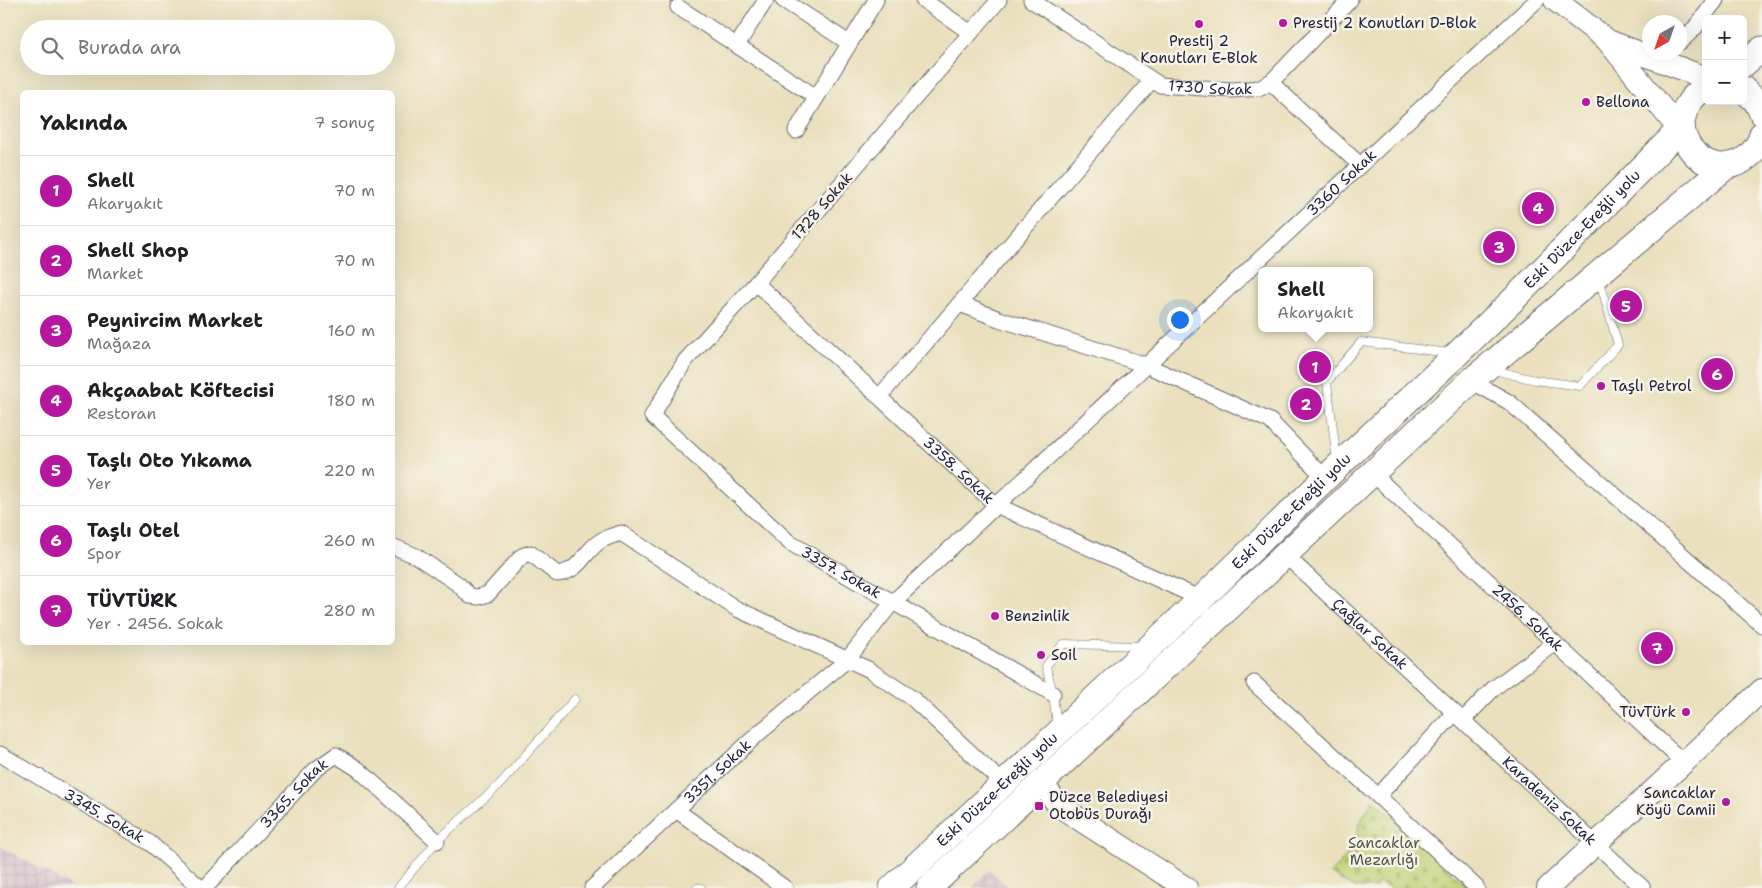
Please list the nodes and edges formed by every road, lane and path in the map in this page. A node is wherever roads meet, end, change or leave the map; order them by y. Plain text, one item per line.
1 (766, 0) edge
2 (783, 0) edge
3 (876, 0) edge
4 (923, 0) edge
5 (999, 0) edge
6 (1031, 0) edge
7 (1350, 0) edge
8 (1537, 0) edge
9 (1555, 0) edge
10 (1716, 0) edge
11 (678, 7) dead end
12 (971, 33) junction
13 (1687, 35) edge
14 (1607, 40) junction
15 (849, 43) junction
16 (737, 45) junction
17 (1762, 49) edge
18 (1642, 50) edge
19 (1670, 60) edge
20 (1747, 62) edge
21 (1702, 76) edge
22 (1152, 80) junction
23 (1270, 82) junction
24 (1702, 89) edge
25 (1747, 93) edge
26 (816, 97) junction
27 (1762, 113) edge
28 (1681, 130) junction
29 (796, 131) dead end
30 (1762, 134) edge
31 (1360, 164) junction
32 (1728, 165) junction
33 (1598, 274) junction
34 (756, 283) junction
35 (960, 304) junction
36 (1457, 354) junction
37 (1146, 365) junction
38 (1479, 375) junction
39 (880, 396) junction
40 (652, 416) joint
41 (1331, 472) junction
42 (1373, 474) junction
43 (996, 505) junction
44 (395, 547) edge
45 (1285, 555) junction
46 (1201, 599) junction
47 (892, 603) junction
48 (1762, 626) edge
49 (1555, 643) junction
50 (1149, 647) junction
51 (847, 660) junction
52 (1254, 684) dead end
53 (1762, 690) edge
54 (1053, 694) junction
55 (575, 699) dead end
56 (1459, 717) junction
57 (1057, 733) junction
58 (0, 754) edge
59 (1684, 762) junction
60 (1042, 783) junction
61 (1004, 784) junction
62 (1378, 796) junction
63 (676, 810) junction
64 (437, 841) junction
65 (1596, 843) junction
66 (201, 888) edge
67 (206, 888) edge
68 (398, 888) edge
69 (592, 888) edge
70 (785, 888) edge
71 (892, 888) edge
72 (929, 888) edge
73 (1186, 888) edge
74 (1477, 888) edge
75 (1548, 888) edge
76 (1643, 888) edge

1 - 16 street
2 - 15 street
3 - 15 street
4 - 12 street
5 - 12 street, 1728 Sokak
6 - 22 street, 1730 Sokak
7 - 23 street, 1730 Sokak
8 - 31 street, 3360 Sokak
9 - 14 street
10 - 13 street
11 - 16 street
12 - 34 street, 1728 Sokak
14 - 18 street
14 - 28 street
15 - 26 street
16 - 26 street
17 - 20 main road
19 - 21 street
22 - 23 street, 1730 Sokak
22 - 35 street
23 - 31 street
24 - 28 main road
25 - 27 main road
26 - 29 street
28 - 32 main road
28 - 36 main road, Eski Düzce-Ereğli yolu
30 - 32 main road, Eski Düzce-Ereğli yolu
31 - 37 street, 3360 Sokak
32 - 33 main road, Eski Düzce-Ereğli yolu
33 - 38 main road, Eski Düzce-Ereğli yolu
33 - 38 lane
34 - 39 street, 3358. Sokak
34 - 40 street, 1728 Sokak
35 - 37 street
35 - 39 street
36 - 41 main road, Eski Düzce-Ereğli yolu
36 - 41 lane
37 - 41 street
37 - 43 street, 3360 Sokak
38 - 42 main road, Eski Düzce-Ereğli yolu
38 - 48 street
39 - 43 street, 3358. Sokak
40 - 47 street, 3357. Sokak
41 - 46 main road, Eski Düzce-Ereğli yolu
42 - 45 main road, Eski Düzce-Ereğli yolu
42 - 49 street, 2456. Sokak
43 - 46 street, 3358. Sokak
43 - 47 street, 3351. Sokak
44 - 51 street
45 - 56 street, Çağlar Sokak
45 - 60 main road, Eski Düzce-Ereğli yolu
46 - 50 main road, Eski Düzce-Ereğli yolu
47 - 51 street, 3351. Sokak
47 - 54 street, 3357. Sokak
49 - 56 street
49 - 59 street, 2456. Sokak
50 - 54 lane
50 - 57 main road, Eski Düzce-Ereğli yolu
51 - 61 street
51 - 63 street, 3351. Sokak
52 - 62 street
53 - 59 street
54 - 57 lane
55 - 64 lane
56 - 62 street
56 - 65 street, Karadeniz Sokak
57 - 61 main road, Eski Düzce-Ereğli yolu
58 - 66 street, 3345. Sokak
59 - 65 street
60 - 72 main road, Eski Düzce-Ereğli yolu
60 - 73 street
61 - 71 main road, Eski Düzce-Ereğli yolu
62 - 74 street
63 - 69 street, 3351. Sokak
63 - 70 street
64 - 67 street, 3365. Sokak
64 - 68 lane
65 - 75 street
65 - 76 street, Karadeniz Sokak

